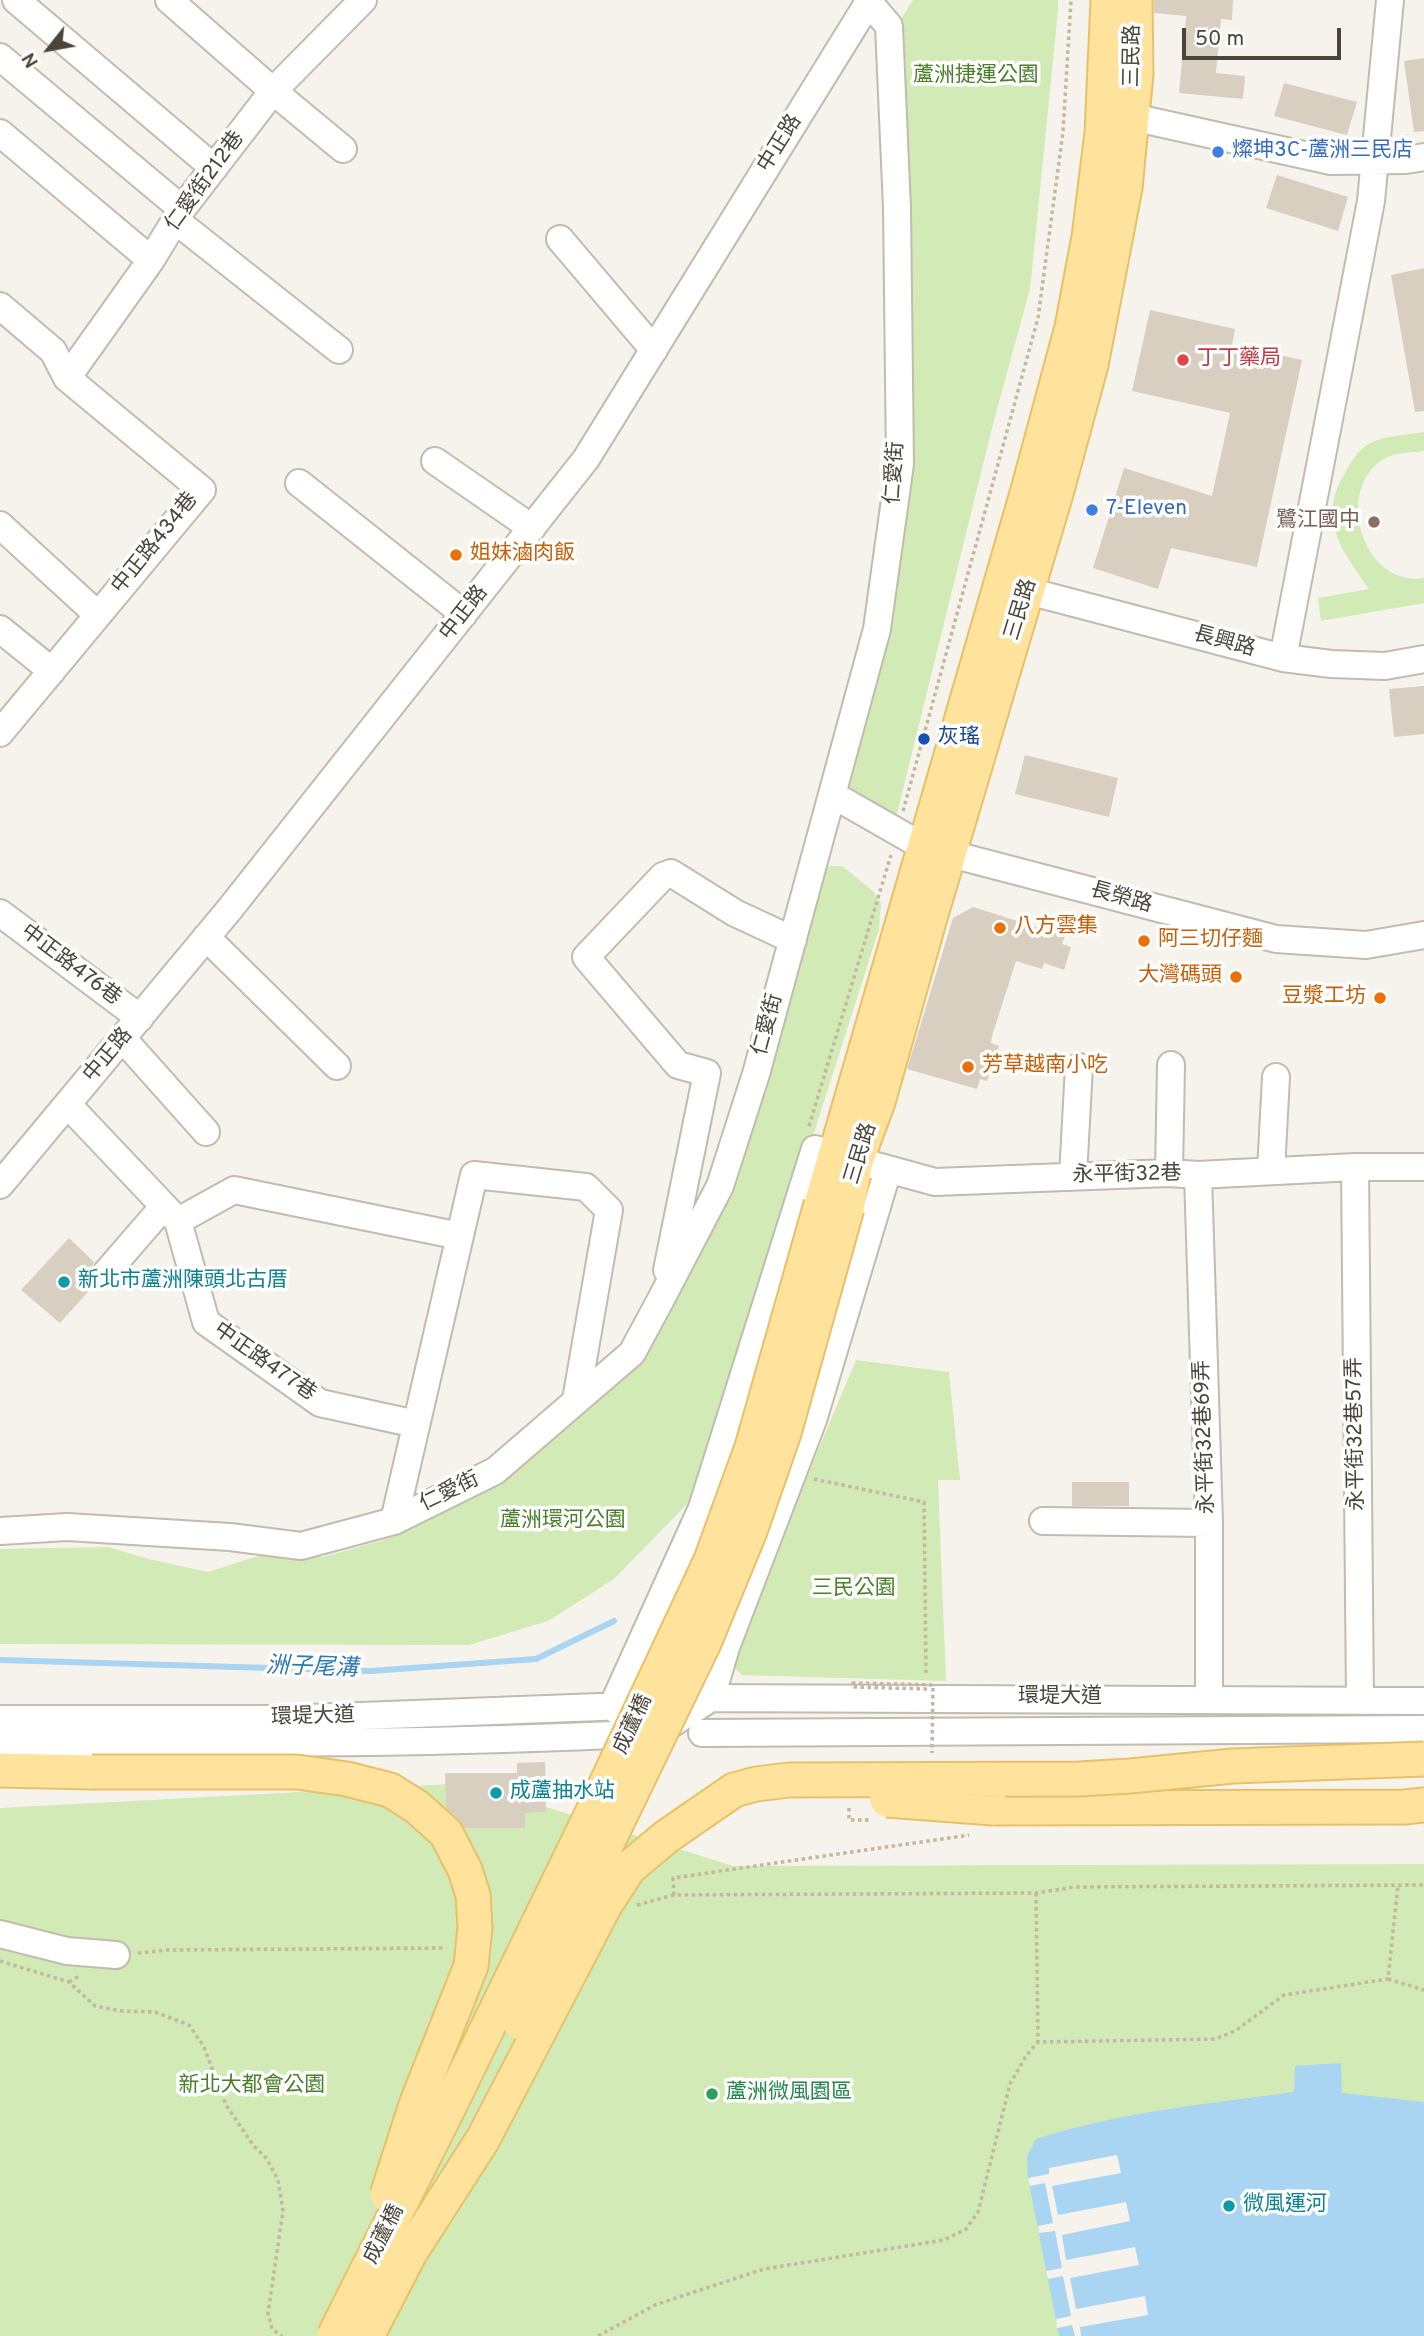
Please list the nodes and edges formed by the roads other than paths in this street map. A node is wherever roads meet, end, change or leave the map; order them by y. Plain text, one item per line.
1 (16, 0) edge
2 (169, 0) edge
3 (363, 0) edge
4 (868, 0) edge
5 (1108, 0) edge
6 (1135, 0) edge
7 (1390, 0) edge
8 (0, 57) edge
9 (273, 92) junction
10 (1132, 117) junction
11 (0, 133) edge
12 (343, 149) dead end
13 (1424, 158) edge
14 (1375, 160) junction
15 (214, 168) junction
16 (179, 215) junction
17 (561, 239) dead end
18 (151, 261) junction
19 (0, 306) edge
20 (339, 350) dead end
21 (654, 350) junction
22 (67, 378) junction
23 (435, 461) dead end
24 (299, 483) dead end
25 (0, 525) edge
26 (532, 528) junction
27 (1028, 591) junction
28 (464, 614) junction
29 (98, 615) junction
30 (0, 629) edge
31 (1283, 658) junction
32 (1424, 659) edge
33 (52, 671) junction
34 (0, 733) edge
35 (833, 795) junction
36 (937, 850) junction
37 (0, 913) edge
38 (1424, 935) edge
39 (206, 937) junction
40 (793, 940) junction
41 (140, 1018) junction
42 (123, 1039) junction
43 (1171, 1065) dead end
44 (337, 1066) dead end
45 (1079, 1067) dead end
46 (1276, 1077) dead end
47 (68, 1105) junction
48 (206, 1132) dead end
49 (845, 1158) junction
50 (1355, 1167) junction
51 (1424, 1167) edge
52 (888, 1170) junction
53 (1271, 1171) junction
54 (1169, 1174) junction
55 (1198, 1175) junction
56 (1073, 1176) junction
57 (0, 1185) edge
58 (834, 1206) junction
59 (171, 1213) junction
60 (460, 1236) junction
61 (106, 1273) dead end
62 (660, 1301) junction
63 (576, 1399) junction
64 (416, 1424) junction
65 (394, 1521) junction
66 (1043, 1521) dead end
67 (1209, 1523) junction
68 (0, 1531) edge
69 (704, 1698) junction
70 (1209, 1699) junction
71 (1360, 1701) junction
72 (1424, 1701) edge
73 (619, 1707) junction
74 (0, 1719) edge
75 (1424, 1729) edge
76 (702, 1733) dead end
77 (613, 1735) dead end
78 (0, 1742) edge
79 (1424, 1759) edge
80 (0, 1770) edge
81 (789, 1780) junction
82 (1424, 1805) edge
83 (0, 1934) edge
84 (116, 1955) road end
85 (340, 2322) edge
86 (366, 2336) edge

1 - 15 street
2 - 9 street
3 - 9 street, 仁愛街212巷
4 - 21 street, 中正路
4 - 35 street, 仁愛街
5 - 36 main road, 三民路
6 - 10 main road, 三民路
7 - 14 street
8 - 16 street
9 - 12 street
9 - 15 street, 仁愛街212巷
10 - 14 street
10 - 27 main road, 三民路
11 - 18 street
13 - 14 street
14 - 31 street
15 - 16 street, 仁愛街212巷
16 - 18 street, 仁愛街212巷
16 - 20 street
17 - 21 street
18 - 22 street, 仁愛街212巷
19 - 22 street
21 - 26 street, 中正路
22 - 29 street, 中正路434巷
23 - 26 street
24 - 28 street
25 - 29 street
26 - 28 street, 中正路
27 - 31 street, 長興路
27 - 36 main road, 三民路
28 - 39 street, 中正路
29 - 33 street, 中正路434巷
30 - 33 street
31 - 32 street, 長興路
33 - 34 street, 中正路434巷
35 - 36 street, 長榮路
35 - 40 street, 仁愛街
36 - 38 street, 長榮路
36 - 49 main road, 三民路
37 - 41 street, 中正路476巷
39 - 41 street, 中正路
39 - 44 street
40 - 62 street, 仁愛街
40 - 62 street
41 - 42 street, 中正路
42 - 47 street, 中正路
42 - 48 street
43 - 54 street
45 - 56 street
46 - 53 street
47 - 57 street, 中正路
47 - 59 street, 中正路477巷
49 - 52 street, 永平街32巷
49 - 58 main road, 三民路
49 - 73 street
50 - 51 street, 永平街32巷
50 - 53 street, 永平街32巷
50 - 71 street, 永平街32巷57弄
52 - 56 street, 永平街32巷
52 - 69 street
53 - 55 street, 永平街32巷
54 - 55 street, 永平街32巷
54 - 56 street, 永平街32巷
55 - 67 street, 永平街32巷69弄
58 - 85 main road, 成蘆橋, bridge
58 - 86 main road, 成蘆橋, bridge
59 - 60 street
59 - 61 street
59 - 64 street, 中正路477巷
60 - 63 street
60 - 64 street
62 - 63 street, 仁愛街
63 - 65 street, 仁愛街
64 - 65 street
65 - 68 street, 仁愛街
66 - 67 street
67 - 70 street, 永平街32巷69弄
69 - 70 street, 環堤大道
69 - 73 street
70 - 71 street, 環堤大道
71 - 72 street, 環堤大道
73 - 74 street, 環堤大道
75 - 76 street, 環堤大道
77 - 78 street, 環堤大道
79 - 81 main road, bridge
80 - 85 main road, bridge
81 - 82 main road, bridge
81 - 86 main road, bridge
83 - 84 street

